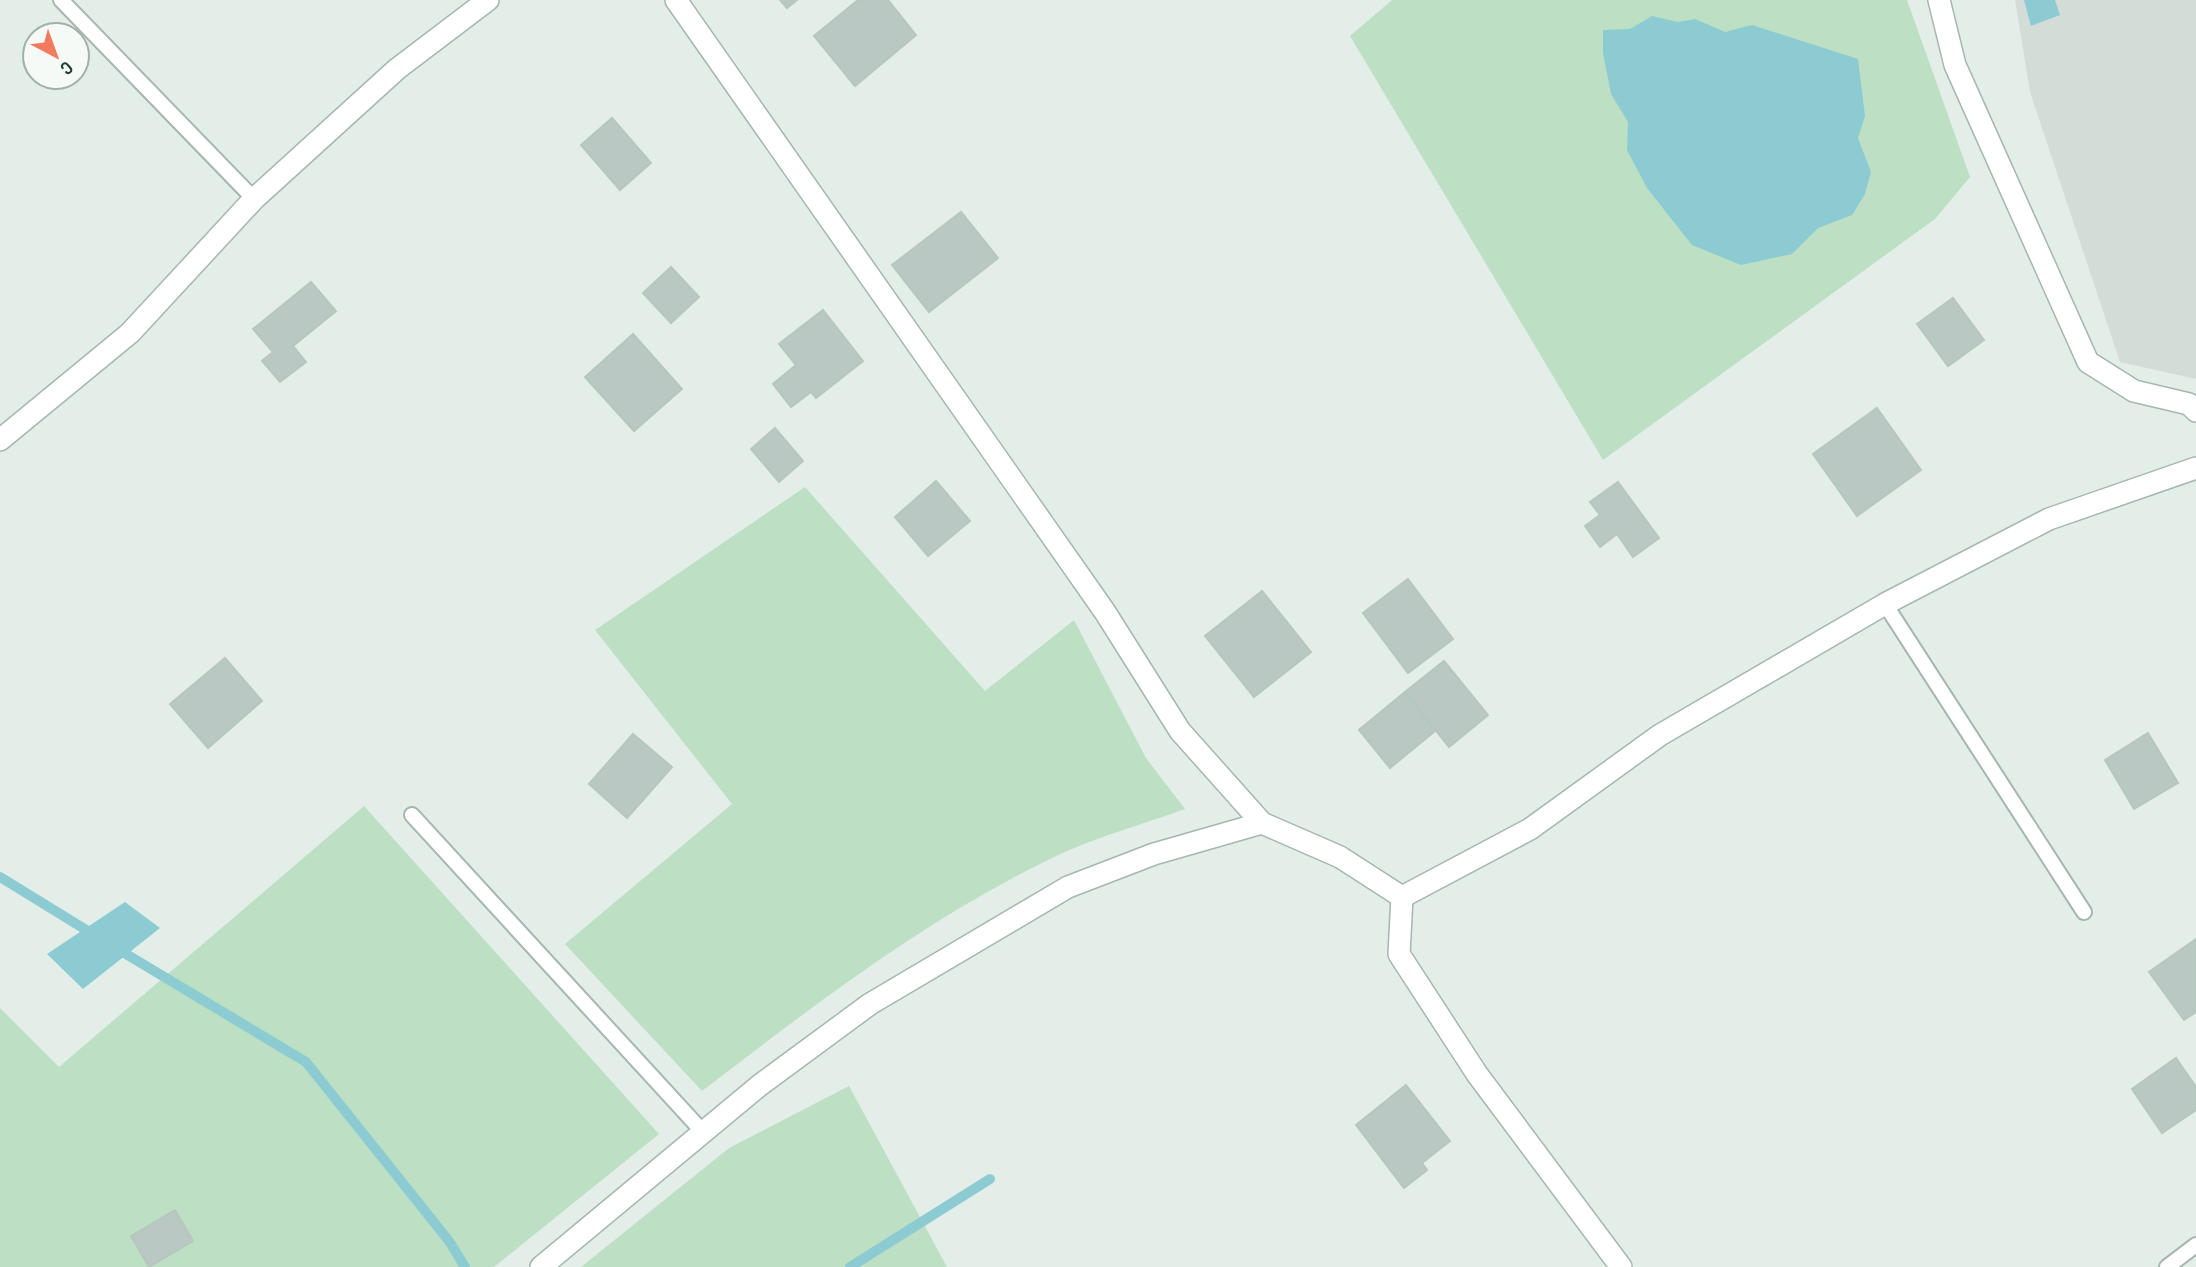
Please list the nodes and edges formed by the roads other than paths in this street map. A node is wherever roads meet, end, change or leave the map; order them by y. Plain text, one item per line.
1 (61, 0) edge
2 (488, 0) edge
3 (676, 0) edge
4 (1939, 0) edge
5 (254, 199) junction
6 (2196, 411) edge
7 (0, 440) edge
8 (2196, 468) edge
9 (1885, 604) junction
10 (412, 815) dead end
11 (1262, 823) junction
12 (1402, 897) junction
13 (2084, 912) dead end
14 (703, 1132) junction
15 (2196, 1245) edge
16 (541, 1267) edge
17 (1621, 1267) edge
18 (2167, 1267) edge

1 - 5 lane
2 - 5 street
3 - 11 street
4 - 6 street
5 - 7 street
8 - 9 street
9 - 12 street
9 - 13 lane
10 - 14 lane
11 - 12 street
11 - 14 street
12 - 17 street
14 - 16 street
15 - 18 lane

